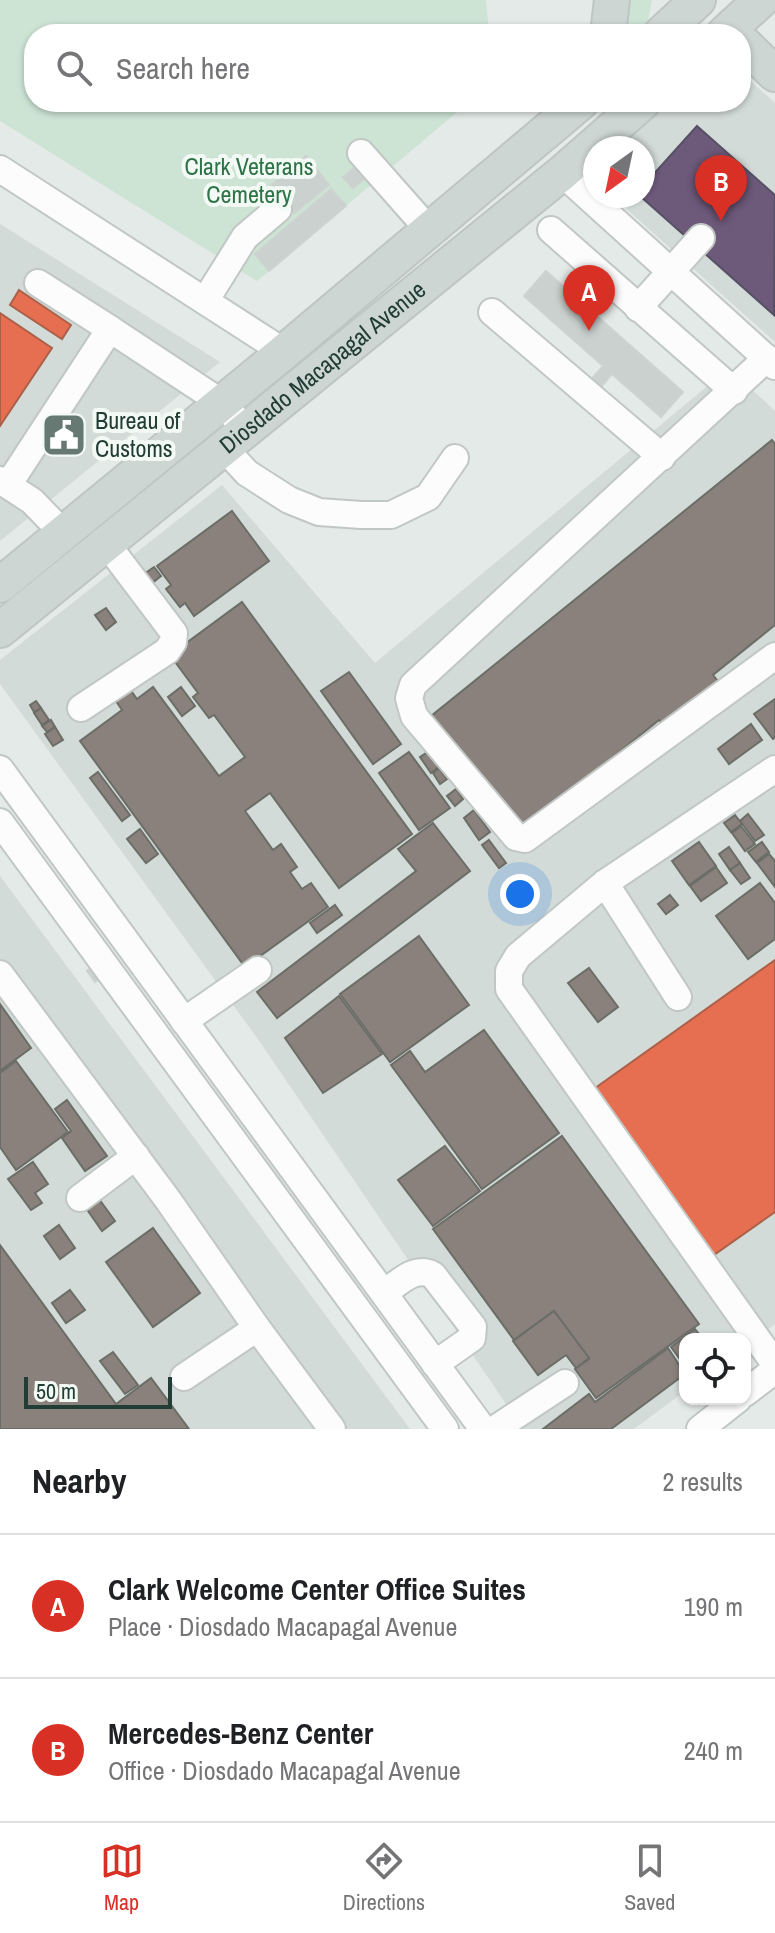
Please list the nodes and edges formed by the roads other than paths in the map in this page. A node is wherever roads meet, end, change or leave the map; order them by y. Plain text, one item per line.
1 (612, 0) edge
2 (698, 0) edge
3 (764, 0) edge
4 (775, 7) edge
5 (609, 24) edge
6 (672, 24) edge
7 (721, 24) edge
8 (742, 24) edge
9 (751, 52) edge
10 (775, 74) edge
11 (559, 112) edge
12 (569, 112) edge
13 (632, 112) edge
14 (529, 147) junction
15 (361, 153) dead end
16 (0, 169) edge
17 (562, 173) junction
18 (278, 209) dead end
19 (429, 230) junction
20 (551, 230) dead end
21 (701, 238) dead end
22 (671, 271) junction
23 (38, 283) dead end
24 (205, 301) junction
25 (638, 308) junction
26 (492, 312) dead end
27 (110, 329) junction
28 (284, 352) junction
29 (771, 362) edge
30 (734, 391) junction
31 (222, 403) junction
32 (234, 438) junction
33 (662, 457) junction
34 (455, 458) dead end
35 (4, 483) edge
36 (64, 534) junction
37 (106, 543) junction
38 (0, 585) edge
39 (0, 630) edge
40 (775, 656) edge
41 (81, 708) dead end
42 (0, 769) edge
43 (774, 772) edge
44 (0, 822) edge
45 (605, 883) junction
46 (258, 970) dead end
47 (0, 974) edge
48 (678, 997) dead end
49 (184, 1021) junction
50 (136, 1156) junction
51 (80, 1198) dead end
52 (384, 1293) junction
53 (257, 1328) junction
54 (435, 1364) junction
55 (775, 1367) edge
56 (184, 1377) dead end
57 (565, 1383) dead end
58 (751, 1388) edge
59 (730, 1405) edge
60 (332, 1429) edge
61 (445, 1429) edge
62 (483, 1429) edge
63 (495, 1429) edge
64 (700, 1429) edge

1 - 5 main road
2 - 6 main road
2 - 7 main road
3 - 4 main road
3 - 8 main road
9 - 10 main road
11 - 14 main road
12 - 14 main road, Diosdado Macapagal Avenue
13 - 17 main road, Diosdado Macapagal Avenue
14 - 19 main road, Diosdado Macapagal Avenue
15 - 19 street
16 - 24 street
17 - 22 street
17 - 32 main road, Diosdado Macapagal Avenue
18 - 24 street
19 - 28 main road, Diosdado Macapagal Avenue
20 - 25 street
21 - 22 street
22 - 25 street
22 - 29 street
23 - 27 street
24 - 28 street
25 - 30 street
26 - 33 street
27 - 31 street
27 - 35 street
28 - 31 main road, Diosdado Macapagal Avenue
29 - 30 street
30 - 33 street
31 - 32 street
31 - 36 main road, Diosdado Macapagal Avenue
32 - 34 street
32 - 37 main road, Diosdado Macapagal Avenue
33 - 40 street
35 - 36 street
36 - 38 main road, Diosdado Macapagal Avenue
37 - 39 main road, Diosdado Macapagal Avenue
37 - 41 street
42 - 49 street
43 - 45 street
44 - 61 street
45 - 48 street
45 - 55 street
46 - 49 street
47 - 50 street
49 - 52 street
50 - 51 street
50 - 53 street
52 - 54 street
52 - 54 street
53 - 56 street
53 - 60 street
54 - 62 street
55 - 58 street
57 - 63 street
59 - 64 street

